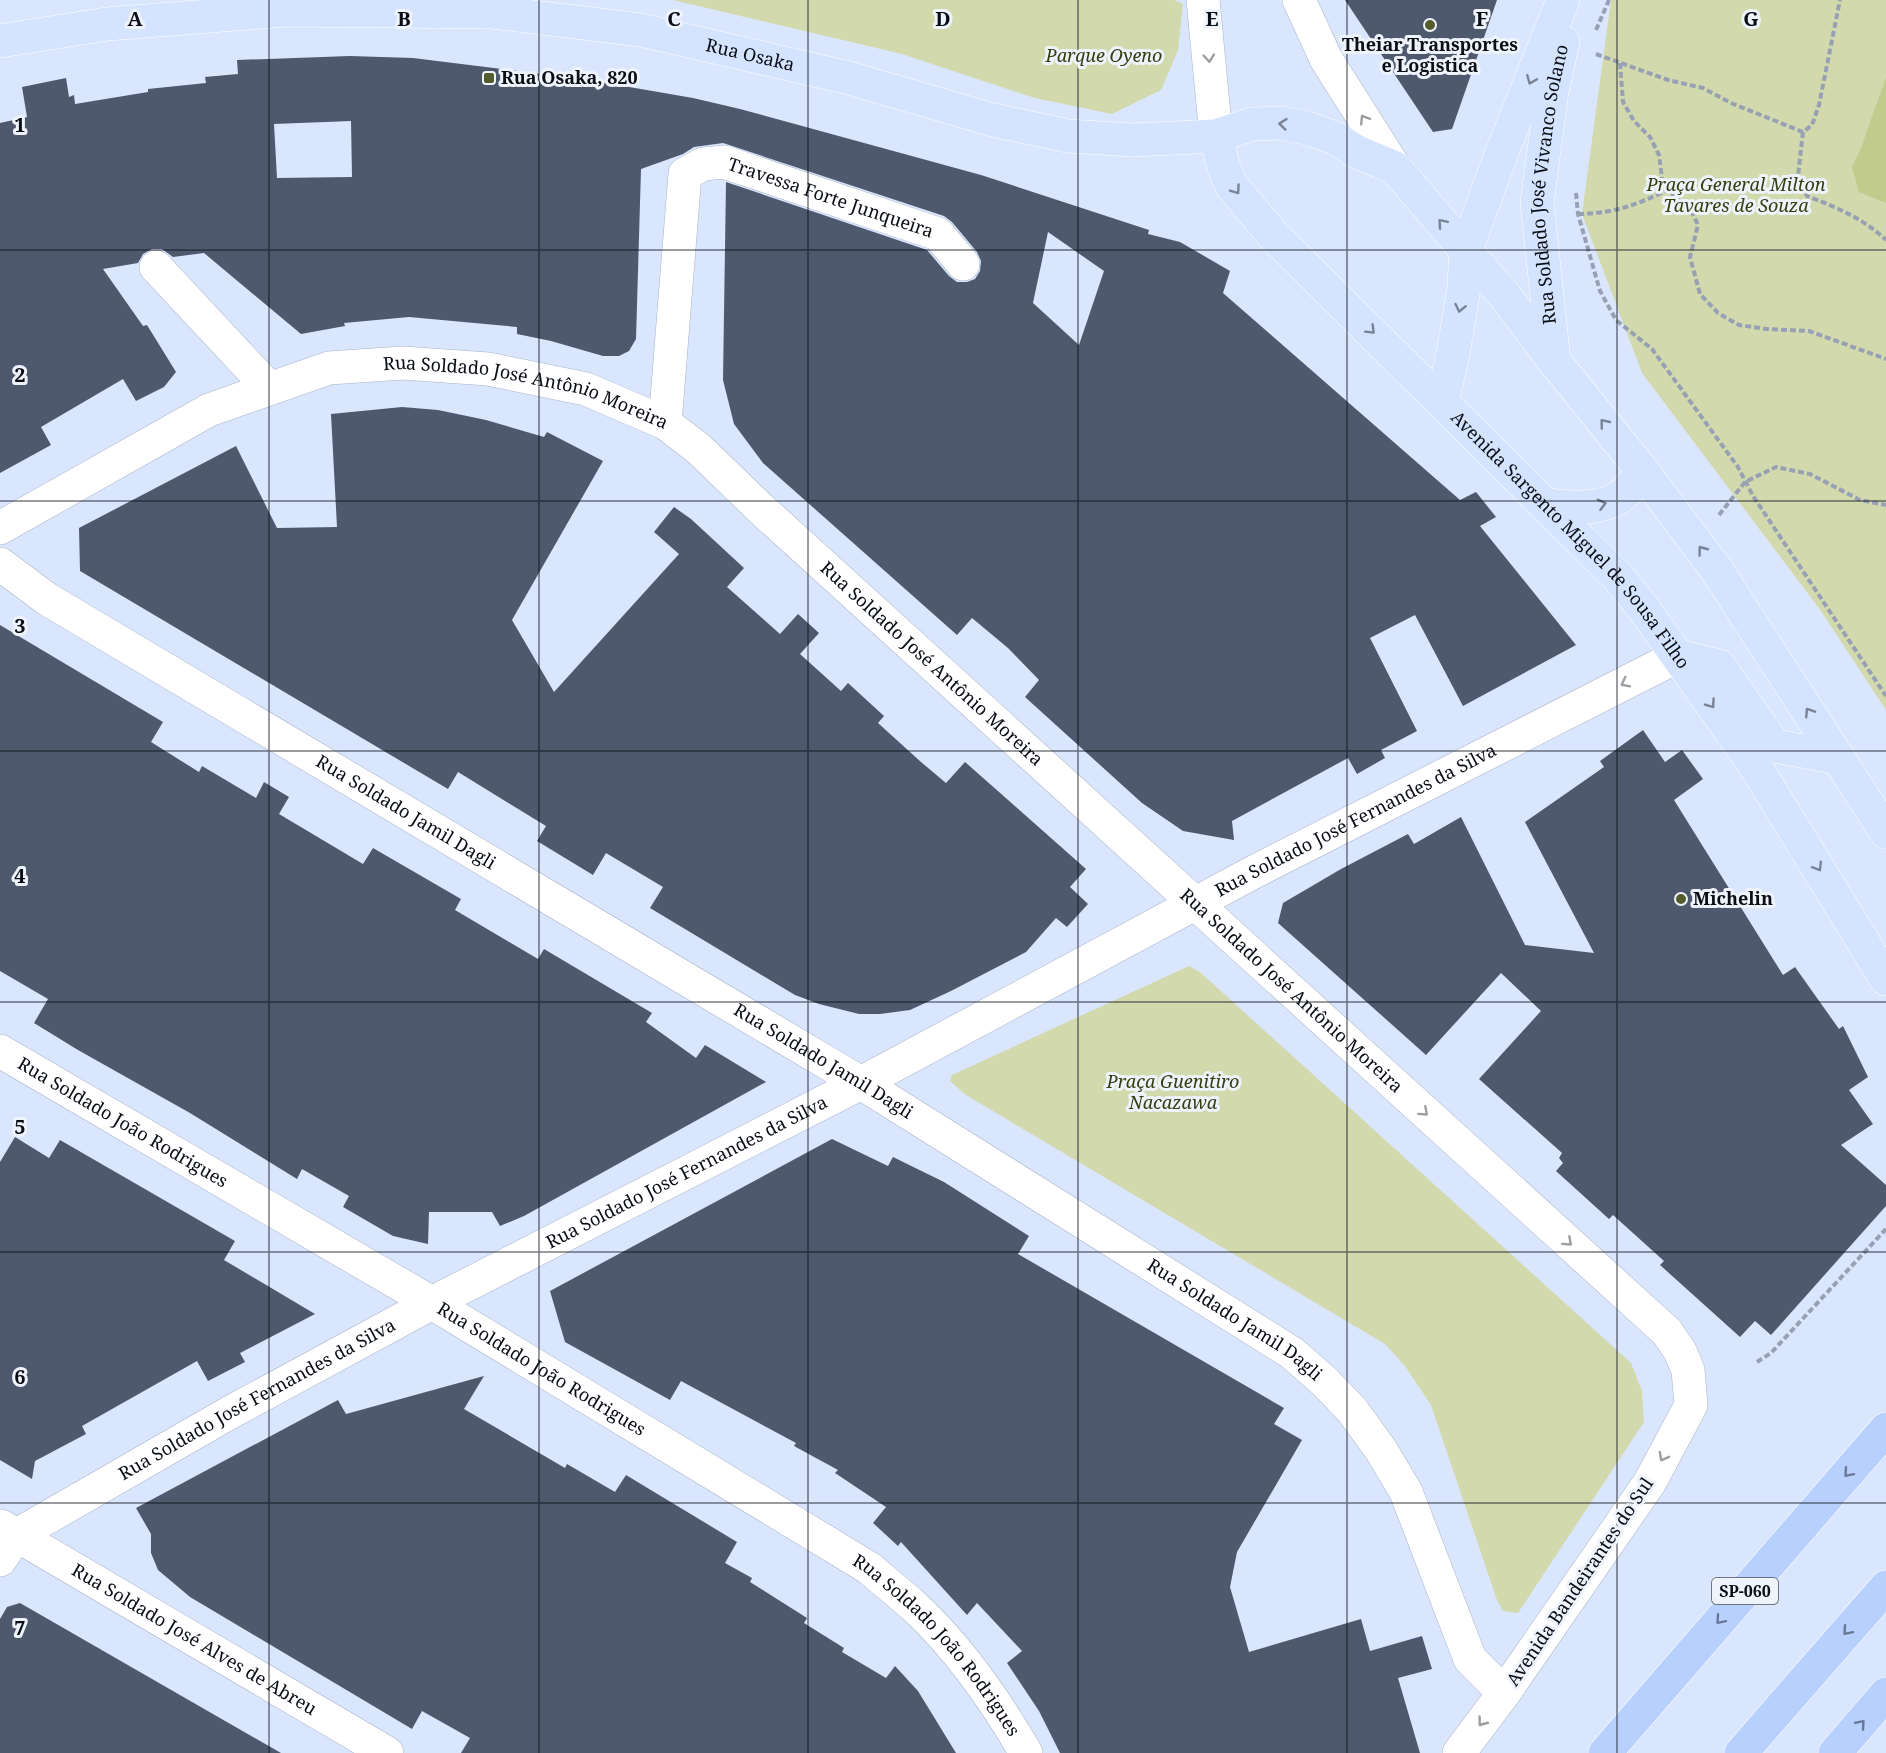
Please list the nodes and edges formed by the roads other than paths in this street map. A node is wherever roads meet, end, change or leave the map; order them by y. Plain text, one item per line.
1 (1203, 0) edge
2 (1299, 0) edge
3 (1562, 3) edge
4 (284, 5) edge
5 (0, 41) edge
6 (1216, 136) junction
7 (1395, 168) junction
8 (1466, 250) junction
9 (963, 264) dead end
10 (156, 267) dead end
11 (1554, 361) junction
12 (269, 388) junction
13 (1442, 402) junction
14 (665, 423) junction
15 (1641, 469) junction
16 (1546, 505) junction
17 (0, 528) edge
18 (0, 564) edge
19 (1678, 656) junction
20 (1839, 758) junction
21 (1886, 832) edge
22 (1194, 903) junction
23 (1886, 979) edge
24 (0, 1051) edge
25 (861, 1083) junction
26 (432, 1303) junction
27 (1691, 1405) joint
28 (1886, 1429) edge
29 (6, 1540) edge
30 (1886, 1587) edge
31 (1504, 1693) junction
32 (1886, 1694) edge
33 (387, 1753) edge
34 (1026, 1753) edge
35 (1459, 1753) edge
36 (1605, 1753) edge
37 (1741, 1753) edge
38 (1835, 1753) edge

1 -> 6 street
7 -> 2 street
3 -> 8 main road, Rua Soldado José Vivanco Solano
3 - 11 main road, Rua Soldado José Vivanco Solano
4 - 5 main road, Rua Osaka
4 - 6 main road, Rua Osaka
7 -> 6 main road, Rua Osaka
6 -> 13 main road, Avenida Sargento Miguel de Sousa Filho
8 -> 7 main road
8 - 11 main road
8 -> 13 main road, Rua Soldado José Vivanco Solano
9 - 14 street, Travessa Forte Junqueira
10 - 12 street
15 -> 11 main road
12 - 14 street, Rua Soldado José Antônio Moreira
12 - 17 street, Rua Soldado José Antônio Moreira
13 - 16 main road, Avenida Sargento Miguel de Sousa Filho
14 - 22 street, Rua Soldado José Antônio Moreira
16 -> 15 main road
20 -> 15 main road
16 - 19 main road, Avenida Sargento Miguel de Sousa Filho
18 - 25 street, Rua Soldado Jamil Dagli
19 - 20 main road
19 -> 22 street, Rua Soldado José Fernandes da Silva
19 -> 23 main road, Avenida Sargento Miguel de Sousa Filho
20 - 21 main road
22 - 25 street, Rua Soldado José Fernandes da Silva
22 -> 27 street, Rua Soldado José Antônio Moreira
24 - 26 street, Rua Soldado João Rodrigues
25 - 26 street, Rua Soldado José Fernandes da Silva
25 - 31 street, Rua Soldado Jamil Dagli
26 - 29 street, Rua Soldado José Fernandes da Silva
26 - 34 street, Rua Soldado João Rodrigues
27 -> 31 street, Avenida Bandeirantes do Sul
28 -> 36 highway, SP-060
29 - 33 street, Rua Soldado José Alves de Abreu
30 -> 37 highway
31 -> 35 street, Avenida Bandeirantes do Sul
38 -> 32 highway

